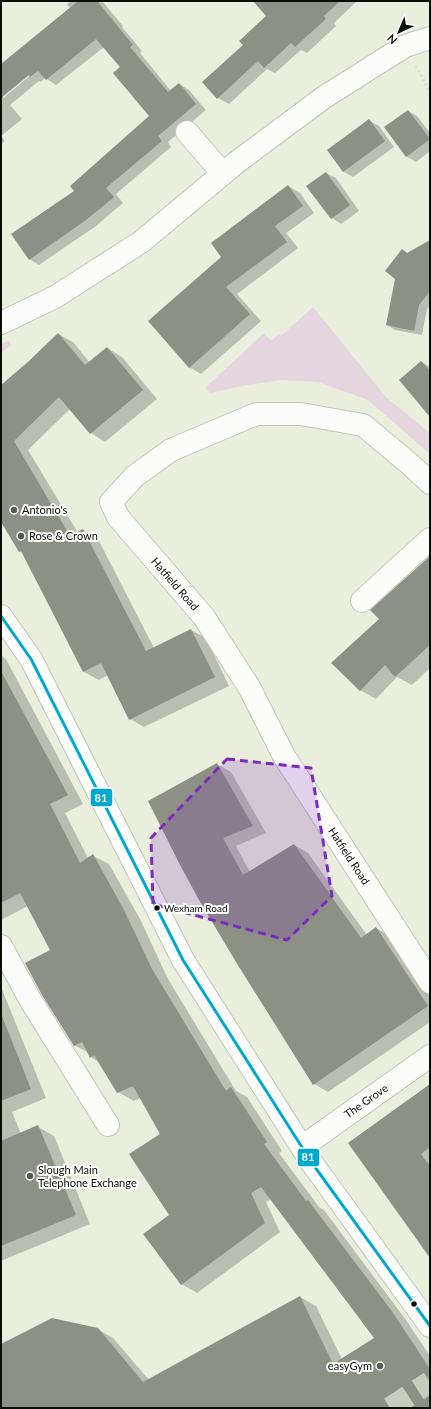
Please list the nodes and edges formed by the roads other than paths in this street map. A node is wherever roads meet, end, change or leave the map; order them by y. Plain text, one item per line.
1 (430, 38) edge
2 (187, 132) dead end
3 (223, 174) junction
4 (55, 297) junction
5 (1, 310) edge
6 (1, 323) edge
7 (430, 483) edge
8 (430, 539) edge
9 (362, 601) dead end
10 (1, 616) edge
11 (1, 946) edge
12 (430, 982) edge
13 (430, 1056) edge
14 (108, 1125) dead end
15 (302, 1147) junction
16 (430, 1326) edge

1 - 3 street
2 - 3 street
3 - 4 street
4 - 5 street
4 - 6 street
7 - 12 street, Hatfield Road
8 - 9 street
10 - 15 street
11 - 14 street
13 - 15 street, The Grove
15 - 16 street

